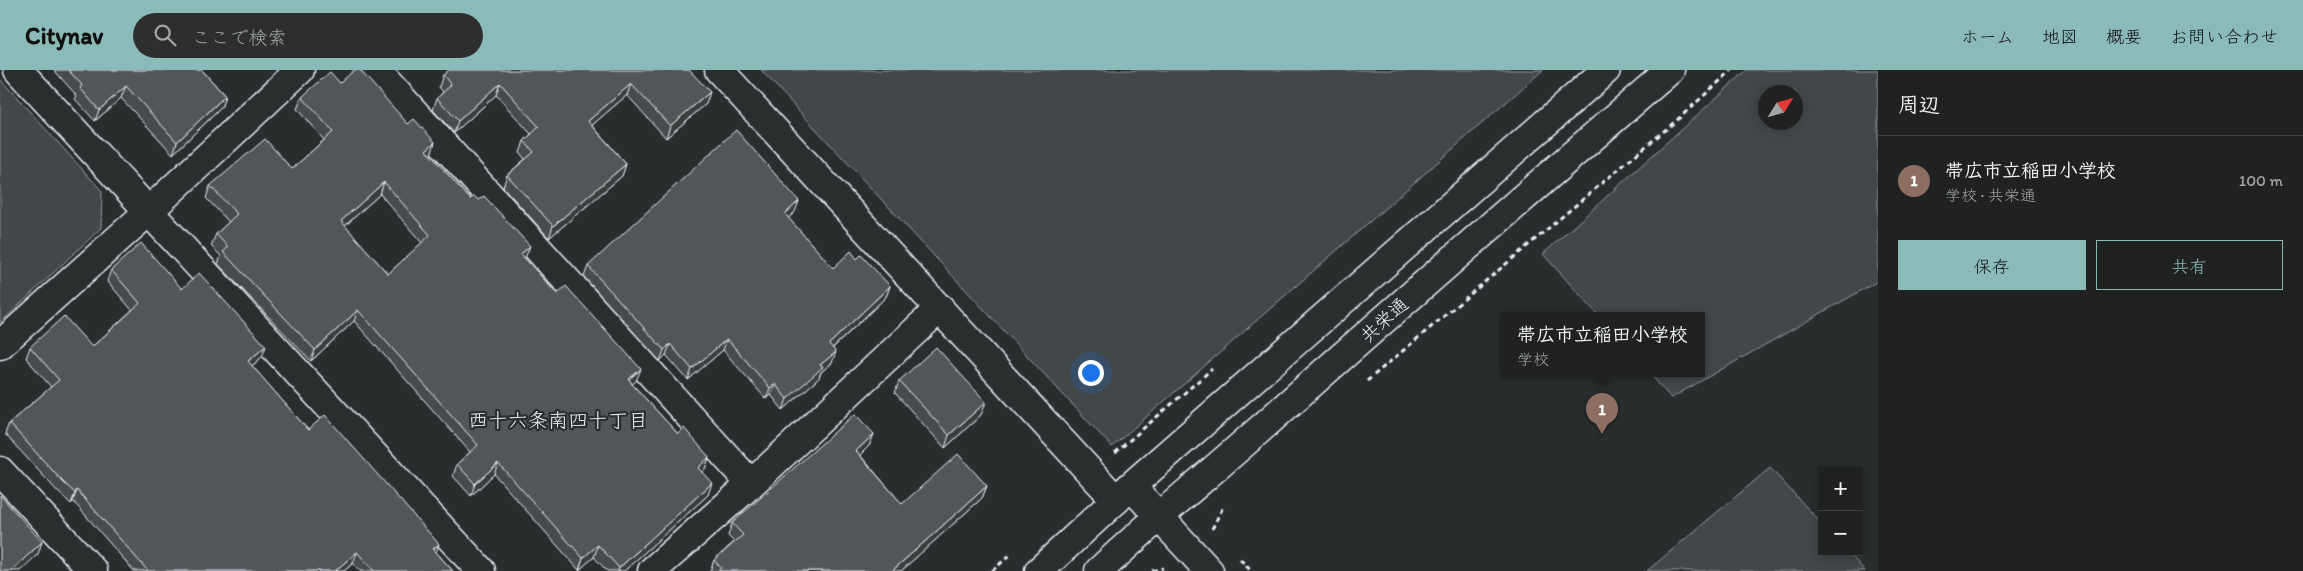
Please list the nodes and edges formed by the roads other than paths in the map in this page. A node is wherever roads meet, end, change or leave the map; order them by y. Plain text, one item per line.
1 (18, 70) edge
2 (300, 70) edge
3 (376, 70) edge
4 (719, 70) edge
5 (1606, 70) edge
6 (1670, 70) edge
7 (149, 212) junction
8 (940, 308) junction
9 (0, 345) edge
10 (0, 471) edge
11 (751, 484) junction
12 (1124, 493) junction
13 (1158, 516) junction
14 (87, 569) edge
15 (481, 571) edge
16 (652, 571) edge
17 (1039, 571) edge
18 (1098, 571) edge
19 (1209, 571) edge

1 - 7 street
2 - 7 street
3 - 11 street
4 - 8 street
5 - 12 street
6 - 13 street, 共栄通
7 - 9 street
7 - 15 street
8 - 11 street
8 - 12 street
10 - 14 street
11 - 16 street
12 - 13 street
12 - 17 street
13 - 18 street, 共栄通
13 - 19 street

